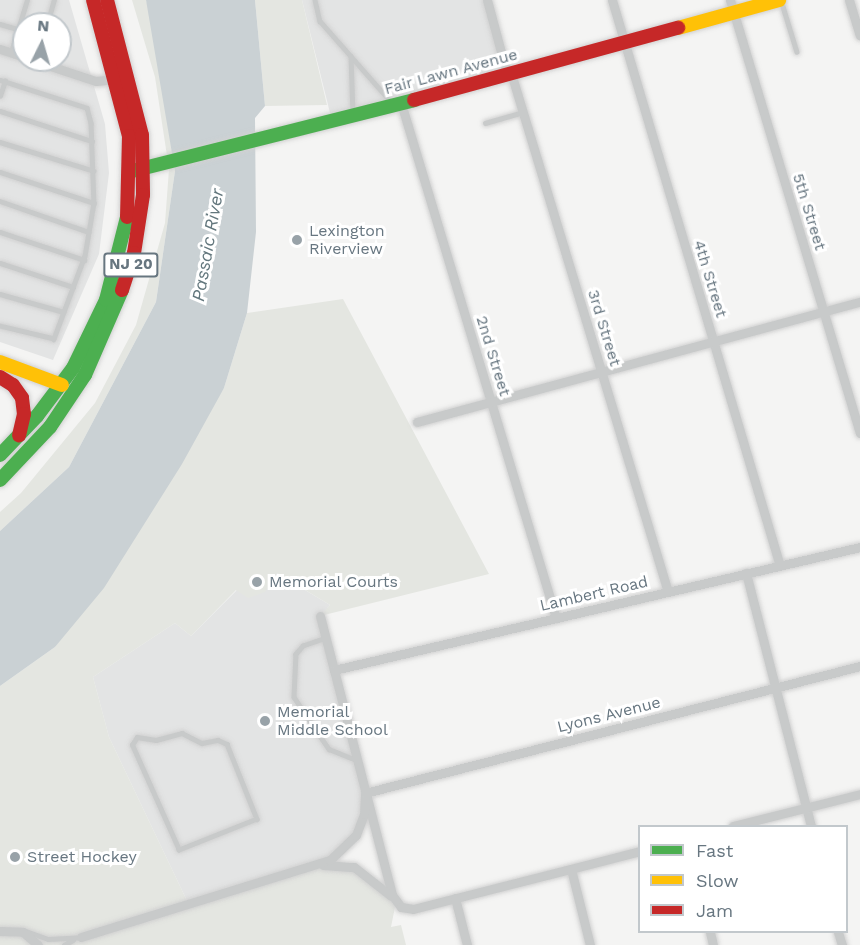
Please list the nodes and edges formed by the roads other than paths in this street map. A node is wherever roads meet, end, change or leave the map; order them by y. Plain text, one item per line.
1 (93, 0) edge
2 (107, 0) edge
3 (315, 0) edge
4 (487, 0) edge
5 (612, 0) edge
6 (780, 0) edge
7 (849, 0) edge
8 (732, 6) edge
9 (857, 11) edge
10 (860, 35) edge
11 (623, 43) junction
12 (12, 47) edge
13 (0, 49) edge
14 (797, 52) dead end
15 (10, 53) joint
16 (351, 56) junction
17 (126, 64) junction
18 (69, 72) edge
19 (509, 74) junction
20 (117, 79) junction
21 (2, 80) edge
22 (0, 96) edge
23 (398, 104) junction
24 (0, 111) edge
25 (523, 112) junction
26 (353, 116) junction
27 (485, 123) dead end
28 (92, 141) junction
29 (0, 142) edge
30 (142, 169) junction
31 (94, 171) junction
32 (0, 172) edge
33 (0, 201) edge
34 (94, 203) junction
35 (0, 232) edge
36 (89, 232) junction
37 (84, 260) junction
38 (0, 263) edge
39 (74, 287) junction
40 (0, 294) edge
41 (860, 302) edge
42 (64, 312) junction
43 (824, 312) junction
44 (0, 326) edge
45 (713, 342) junction
46 (0, 362) edge
47 (602, 372) junction
48 (0, 377) edge
49 (62, 385) junction
50 (491, 402) junction
51 (417, 422) dead end
52 (860, 433) edge
53 (19, 435) junction
54 (0, 455) edge
55 (0, 480) edge
56 (860, 547) edge
57 (780, 566) junction
58 (746, 573) junction
59 (668, 592) junction
60 (321, 616) dead end
61 (556, 618) junction
62 (326, 638) junction
63 (860, 666) edge
64 (334, 670) junction
65 (776, 687) junction
66 (357, 760) junction
67 (365, 793) junction
68 (860, 794) edge
69 (806, 808) junction
70 (737, 825) edge
71 (811, 825) edge
72 (179, 850) joint
73 (638, 851) edge
74 (317, 866) junction
75 (571, 868) junction
76 (455, 898) junction
77 (398, 904) junction
78 (16, 930) junction
79 (0, 931) edge
80 (81, 937) junction
81 (38, 945) edge
82 (63, 945) edge
83 (467, 945) edge
84 (590, 945) edge

1 - 20 main road, NJ 20
2 - 17 main road, NJ 20
3 - 16 lane
4 - 19 street, 3rd Street
5 - 11 street, 4th Street
6 - 8 main road, Fair Lawn Avenue
6 - 14 lane
7 - 9 street
8 - 11 main road, Fair Lawn Avenue
8 - 43 street, 5th Street
9 - 10 street
11 - 19 main road, Fair Lawn Avenue
11 - 45 street, 4th Street
12 - 15 lane
13 - 15 street
16 - 23 lane
16 - 26 lane
17 - 20 street
17 - 30 main road, NJ 20
18 - 20 street
19 - 23 main road, Fair Lawn Avenue
19 - 25 street, 3rd Street
20 - 30 main road, NJ 20
21 - 22 lane
21 - 28 lane
23 - 26 main road, Fair Lawn Avenue
23 - 50 street, 2nd Street
24 - 28 lane
25 - 27 lane
25 - 47 street, 3rd Street
26 - 30 main road, Fair Lawn Avenue
28 - 31 lane
29 - 31 lane
30 - 49 main road, NJ 20
30 - 55 main road, NJ 20
31 - 34 lane
32 - 34 lane
33 - 36 lane
34 - 36 lane
35 - 37 lane
36 - 37 lane
37 - 39 lane
38 - 39 lane
39 - 42 lane
40 - 42 lane
41 - 43 street
42 - 44 lane
43 - 45 street
43 - 52 street, 5th Street
45 - 47 street
45 - 57 street, 4th Street
46 - 49 main road
47 - 50 street
47 - 59 street, 3rd Street
48 - 53 main road
49 - 53 main road, NJ 20
50 - 51 street
50 - 61 street, 2nd Street
53 - 54 main road, NJ 20
56 - 57 street, Lambert Road
57 - 58 street, Lambert Road
58 - 59 street, Lambert Road
58 - 65 street
59 - 61 street, Lambert Road
60 - 62 street
61 - 64 street, Lambert Road
62 - 64 street
62 - 66 lane
63 - 65 street, Lyons Avenue
64 - 66 street
65 - 67 street, Lyons Avenue
65 - 69 street
66 - 67 street
67 - 74 street
67 - 77 street
68 - 69 street
69 - 70 street
69 - 71 street
72 - 72 lane
73 - 75 street
74 - 77 street
74 - 80 street
75 - 76 street
75 - 84 street
76 - 77 street
76 - 83 street
78 - 79 street
78 - 80 lane
78 - 81 street
80 - 82 lane

